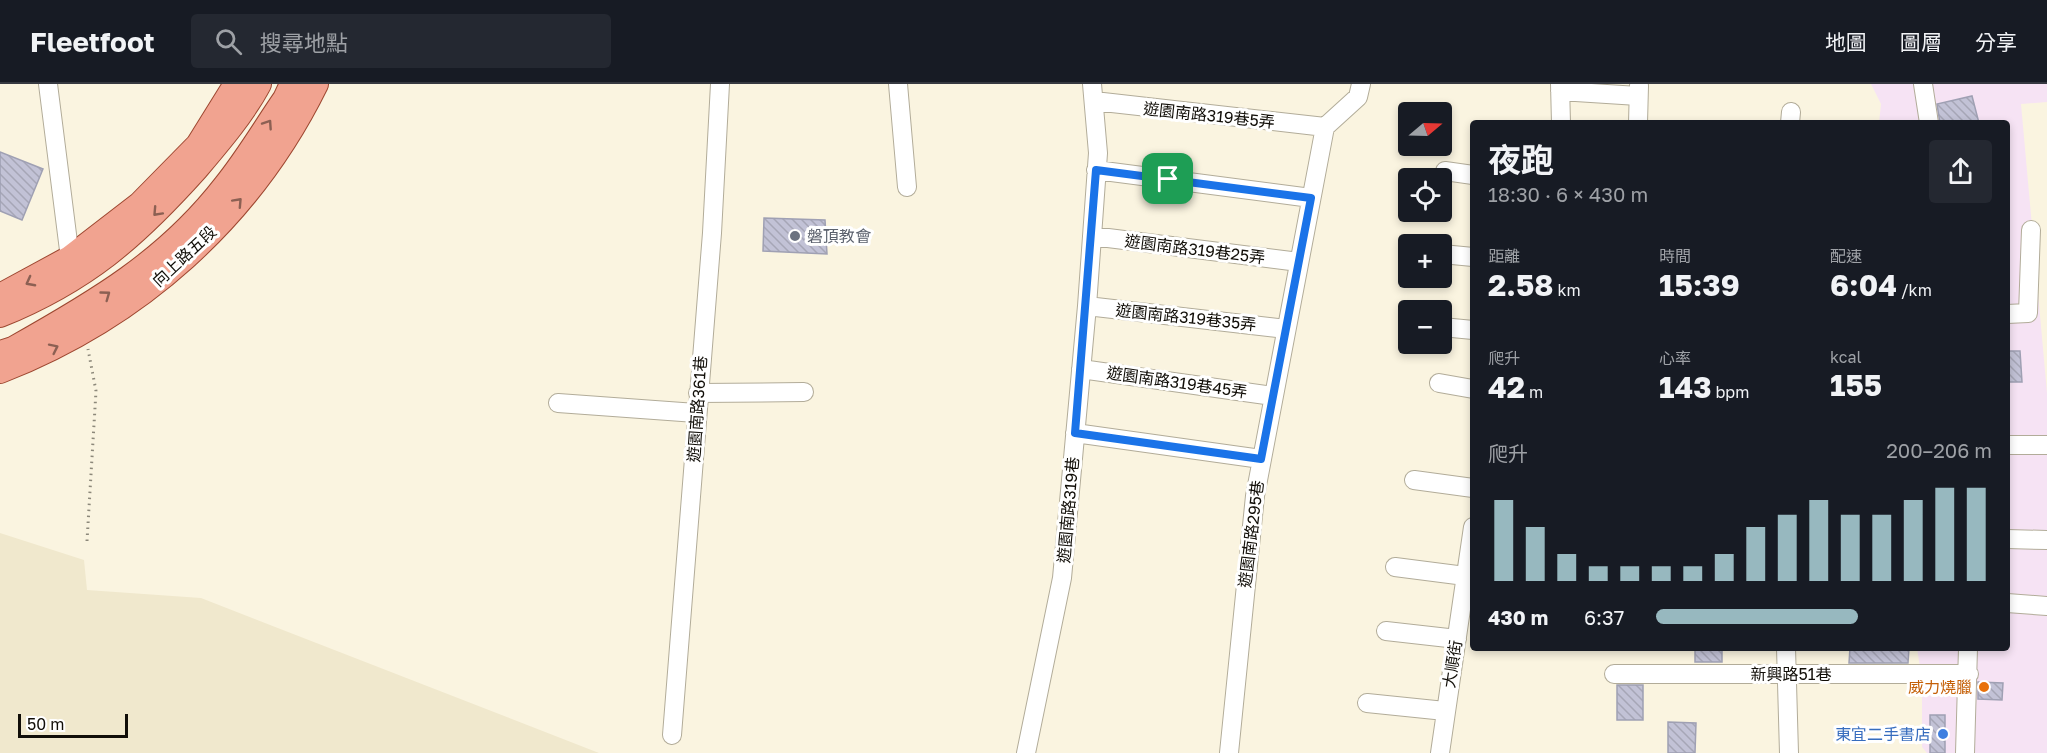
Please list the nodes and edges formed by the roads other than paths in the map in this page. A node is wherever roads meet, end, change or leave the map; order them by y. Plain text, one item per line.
1 (48, 84) edge
2 (236, 84) edge
3 (258, 84) edge
4 (292, 84) edge
5 (316, 84) edge
6 (720, 84) edge
7 (897, 84) edge
8 (1361, 84) edge
9 (1923, 84) edge
10 (1560, 88) edge
11 (1639, 90) edge
12 (1093, 93) edge
13 (1561, 120) edge
14 (1638, 120) edge
15 (1929, 120) edge
16 (1324, 128) junction
17 (1096, 170) junction
18 (1452, 172) edge
19 (1470, 175) edge
20 (907, 187) dead end
21 (1311, 198) junction
22 (2031, 230) dead end
23 (1092, 236) junction
24 (1452, 255) edge
25 (1470, 257) edge
26 (70, 258) junction
27 (1299, 262) junction
28 (0, 296) edge
29 (1087, 306) junction
30 (2010, 314) edge
31 (0, 315) edge
32 (1286, 328) junction
33 (1452, 328) edge
34 (1470, 330) edge
35 (0, 353) edge
36 (1081, 369) junction
37 (0, 371) edge
38 (1439, 383) dead end
39 (1470, 388) edge
40 (804, 392) dead end
41 (698, 393) junction
42 (1273, 396) junction
43 (558, 403) dead end
44 (696, 413) junction
45 (1075, 433) junction
46 (2010, 445) edge
47 (2047, 445) edge
48 (1261, 459) junction
49 (1414, 480) dead end
50 (1470, 488) edge
51 (2010, 539) edge
52 (2047, 540) edge
53 (1470, 545) edge
54 (1395, 567) dead end
55 (1465, 576) junction
56 (2010, 603) edge
57 (2047, 606) edge
58 (1386, 631) dead end
59 (1457, 639) junction
60 (1786, 651) edge
61 (1968, 651) edge
62 (1614, 674) dead end
63 (1786, 674) junction
64 (1968, 674) junction
65 (1367, 703) dead end
66 (1445, 711) junction
67 (672, 735) dead end
68 (1026, 753) edge
69 (1229, 753) edge
70 (1440, 753) edge
71 (1789, 753) edge
72 (1965, 753) edge

1 - 26 street
2 - 26 main road
3 -> 31 main road
35 -> 4 main road, 向上路五段
37 -> 5 main road, 向上路五段
6 - 41 street, 遊園南路361巷
7 - 20 street
8 - 16 street
9 - 15 street
10 - 11 street
10 - 13 street
11 - 14 street
12 - 16 street, 遊園南路319巷5弄
12 - 17 street, 遊園南路319巷
16 - 21 street, 遊園南路295巷
17 - 21 street
17 - 23 street, 遊園南路319巷
18 - 19 street
21 - 27 street, 遊園南路295巷
22 - 30 street
23 - 27 street, 遊園南路319巷25弄
23 - 29 street, 遊園南路319巷
24 - 25 street
26 -> 28 main road
27 - 32 street, 遊園南路295巷
29 - 32 street, 遊園南路319巷35弄
29 - 36 street, 遊園南路319巷
32 - 42 street, 遊園南路295巷
33 - 34 street
36 - 42 street, 遊園南路319巷45弄
36 - 45 street, 遊園南路319巷
38 - 39 street
40 - 41 street
41 - 44 street, 遊園南路361巷
42 - 48 street, 遊園南路295巷
43 - 44 street
44 - 67 street, 遊園南路361巷
45 - 48 street
45 - 68 street, 遊園南路319巷
46 - 47 street
48 - 69 street, 遊園南路295巷
49 - 50 street
51 - 52 street
53 - 55 street, 大順街
54 - 55 street
55 - 59 street, 大順街
56 - 57 street
58 - 59 street
59 - 66 street, 大順街
60 - 63 street
61 - 64 street
62 - 63 street, 新興路51巷
63 - 64 street, 新興路51巷
63 - 71 street
64 - 72 street
65 - 66 street
66 - 70 street, 大順街

